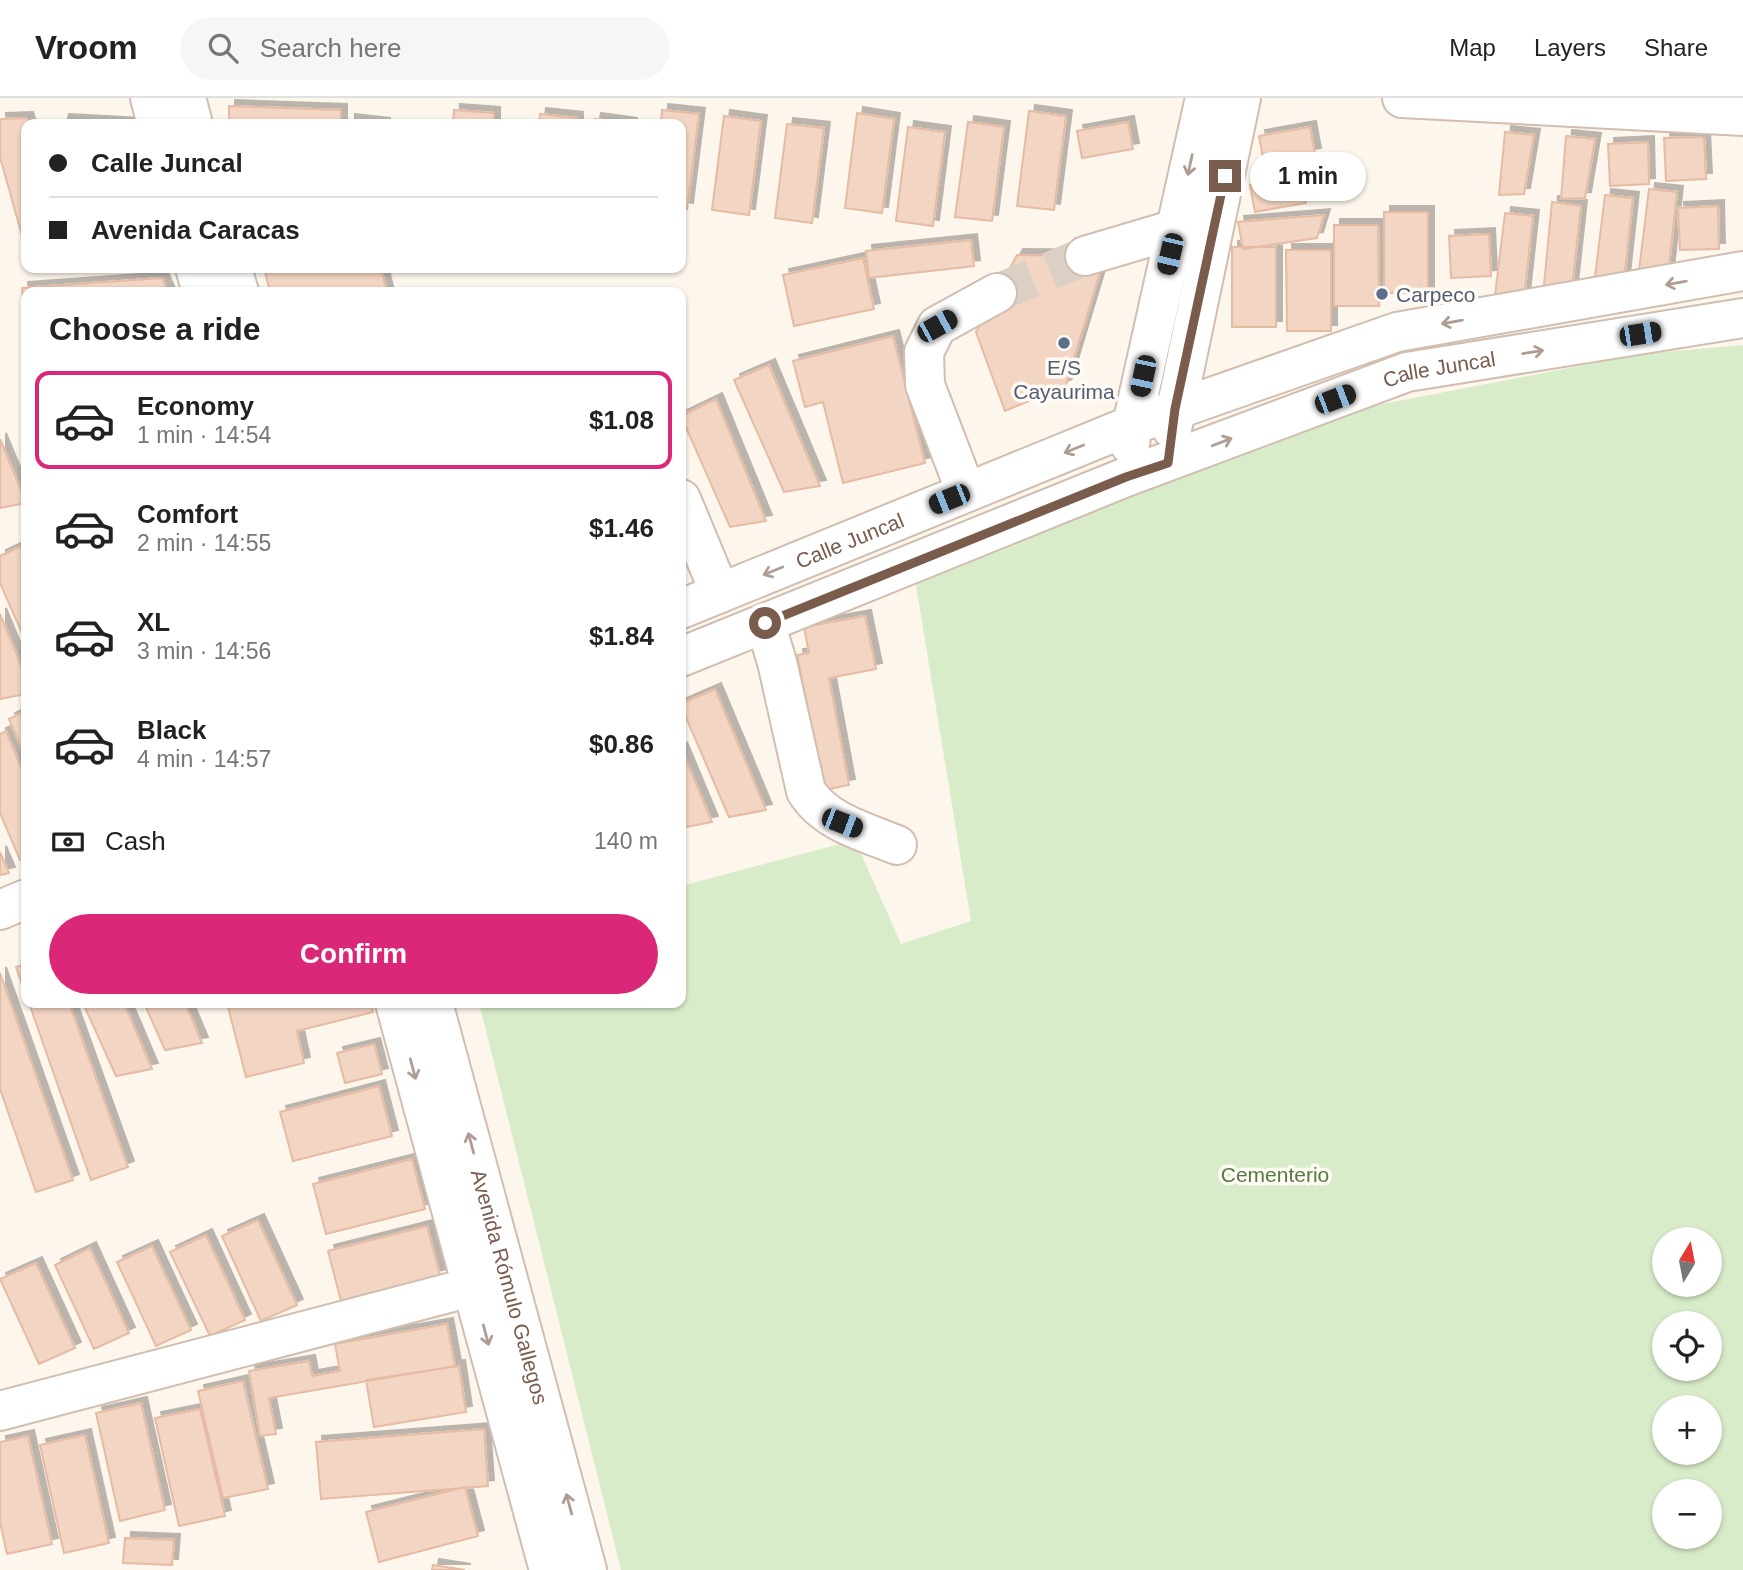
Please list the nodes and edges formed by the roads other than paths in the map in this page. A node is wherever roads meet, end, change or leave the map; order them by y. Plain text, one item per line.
1 (150, 98) edge
2 (186, 98) edge
3 (1205, 98) edge
4 (1241, 98) edge
5 (1402, 98) edge
6 (1743, 116) edge
7 (156, 119) edge
8 (192, 119) edge
9 (1176, 229) junction
10 (1085, 256) tunnel mouth
11 (1743, 271) edge
12 (997, 293) tunnel mouth
13 (1743, 318) edge
14 (1175, 409) junction
15 (1132, 425) junction
16 (1168, 463) junction
17 (1126, 477) junction
18 (966, 492) junction
19 (686, 511) edge
20 (720, 593) junction
21 (686, 607) edge
22 (765, 623) junction
23 (686, 655) edge
24 (897, 845) dead end
25 (21, 901) edge
26 (0, 910) edge
27 (398, 1008) edge
28 (434, 1008) edge
29 (490, 1283) junction
30 (0, 1411) edge
31 (549, 1570) edge
32 (587, 1570) edge

1 - 7 street
2 - 8 street
3 -> 9 street
4 - 14 street
5 - 6 street
9 - 10 street
9 - 15 street
11 -> 14 street, Calle Juncal
12 - 18 street
16 -> 13 street, Calle Juncal
14 - 15 street, Calle Juncal
14 - 16 street
15 - 17 street
15 -> 18 street, Calle Juncal
16 - 17 street, Calle Juncal
17 - 22 street, Calle Juncal
18 -> 20 street, Calle Juncal
19 - 20 street
20 - 21 street, Calle Juncal
22 - 23 street, Calle Juncal
22 - 24 street
25 - 26 street
27 -> 29 street, Avenida Rómulo Gallegos
29 -> 28 street, Avenida Rómulo Gallegos
29 - 30 street
29 -> 31 street, Avenida Rómulo Gallegos
32 -> 29 street, Avenida Rómulo Gallegos

